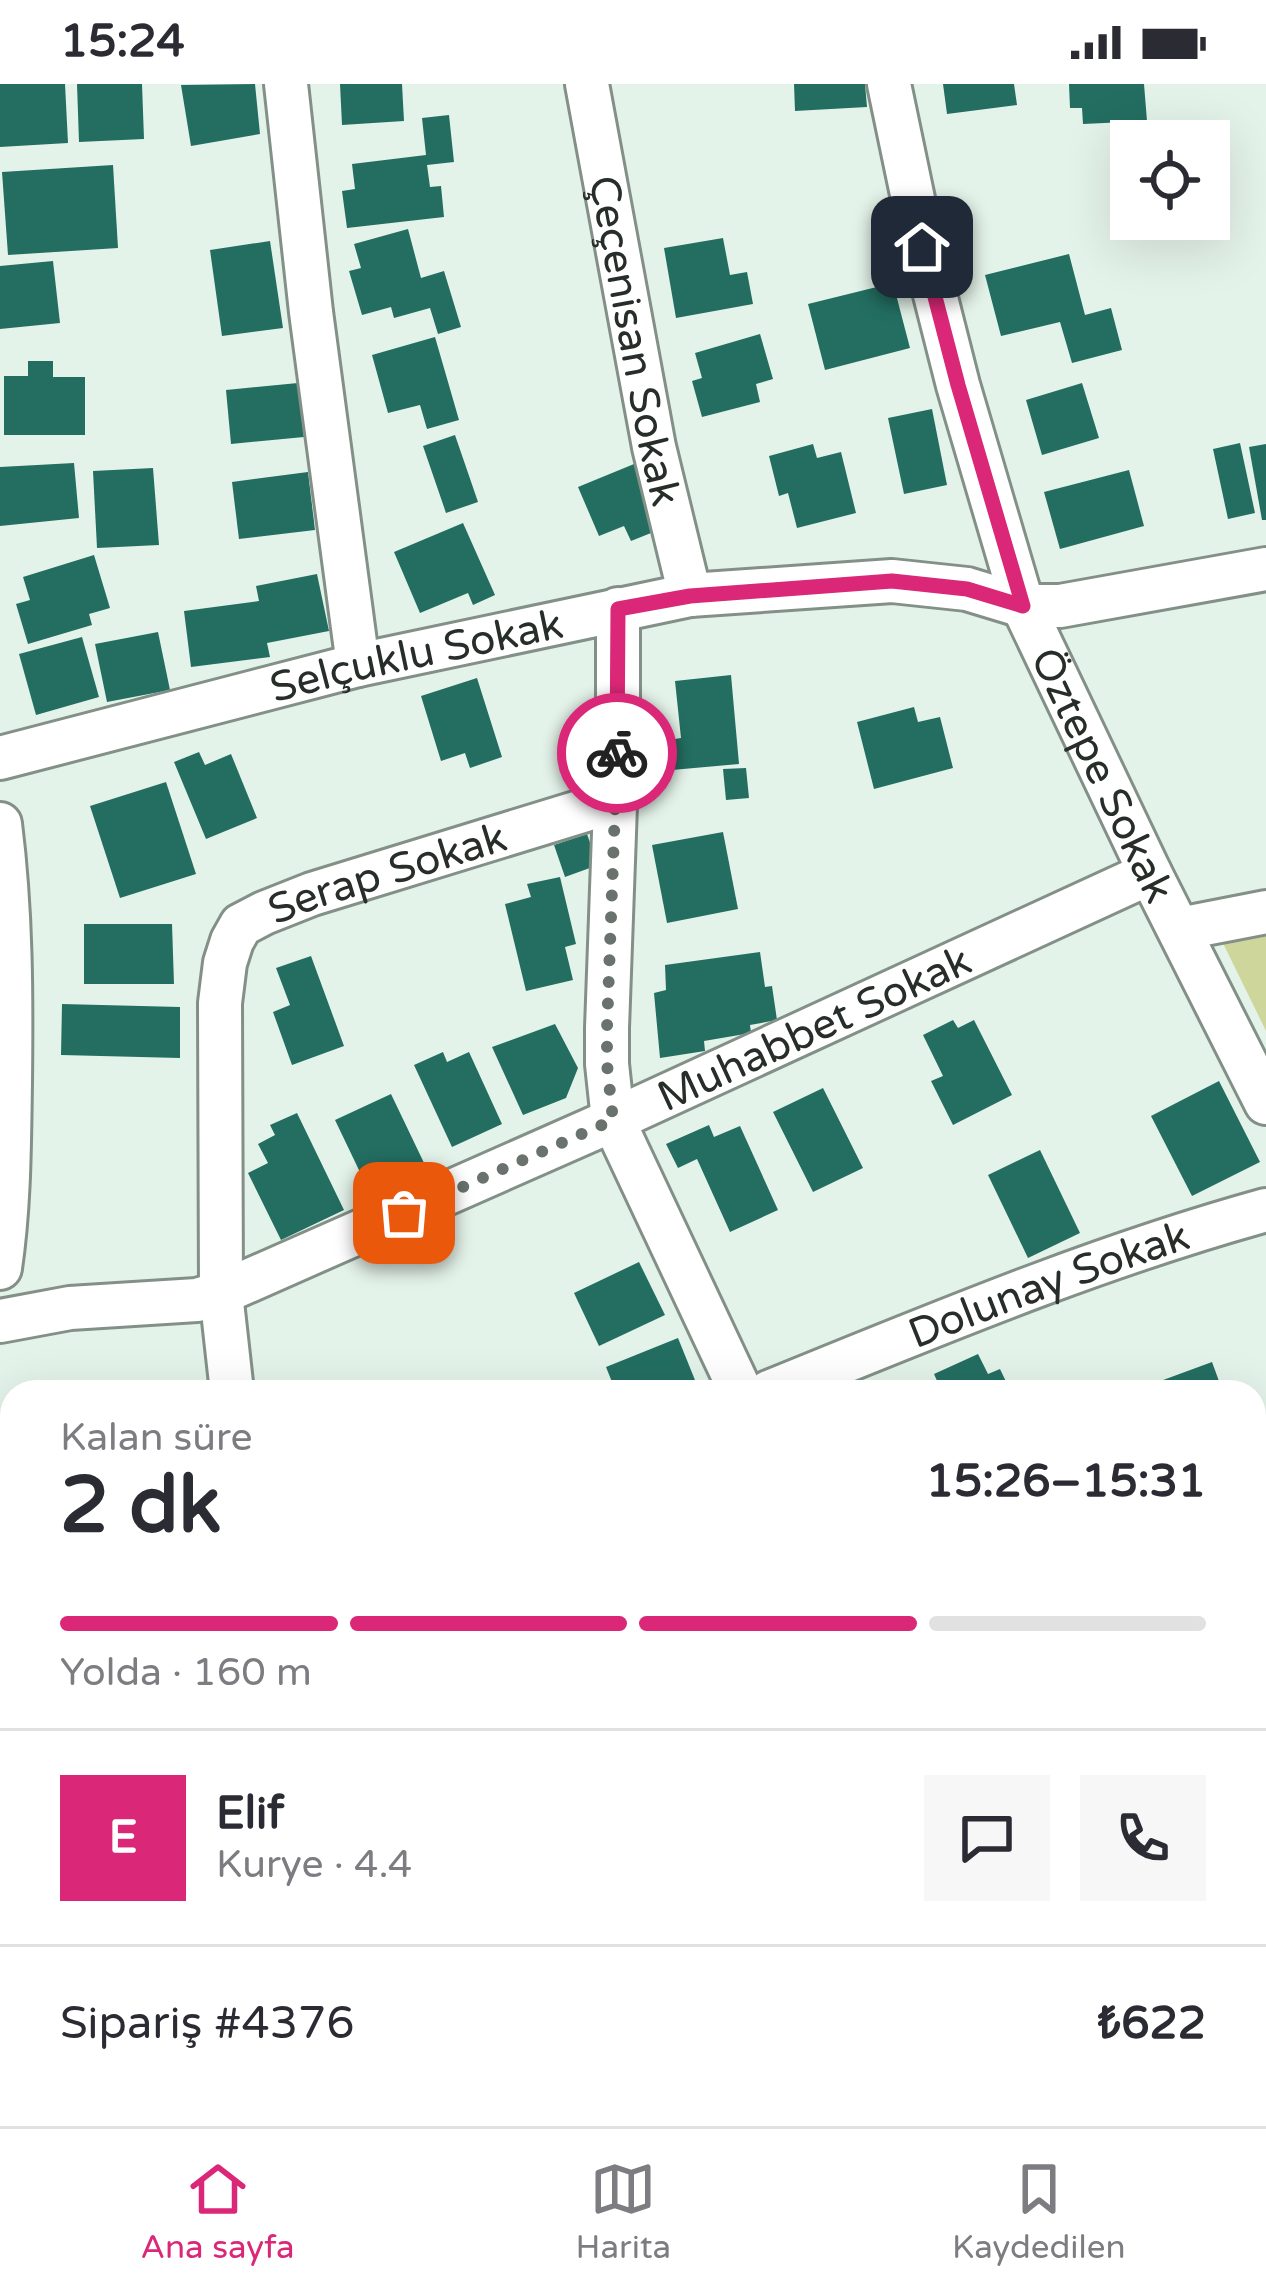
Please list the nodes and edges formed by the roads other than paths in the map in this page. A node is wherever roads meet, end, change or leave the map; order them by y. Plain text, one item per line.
1 (286, 84) edge
2 (587, 84) edge
3 (890, 84) edge
4 (1266, 569) edge
5 (690, 596) junction
6 (1023, 606) junction
7 (618, 609) junction
8 (358, 665) junction
9 (0, 758) edge
10 (615, 801) junction
11 (0, 824) edge
12 (1150, 873) junction
13 (1266, 912) edge
14 (1179, 929) junction
15 (1266, 1103) edge
16 (613, 1120) junction
17 (1266, 1210) edge
18 (0, 1268) edge
19 (221, 1293) junction
20 (0, 1321) edge
21 (231, 1380) edge
22 (735, 1380) edge
23 (800, 1380) edge

1 - 8 street
2 - 5 street, Çeçenisan Sokak
3 - 6 street, Öztepe Sokak
4 - 6 street, Selçuklu Sokak
5 - 6 street, Selçuklu Sokak
5 - 7 street, Selçuklu Sokak
6 - 12 street, Öztepe Sokak
7 - 8 street, Selçuklu Sokak
7 - 10 street
8 - 9 street, Selçuklu Sokak
10 - 16 street
10 - 19 street, Serap Sokak
11 - 18 street
12 - 14 street, Öztepe Sokak
12 - 16 street, Muhabbet Sokak
13 - 14 street
14 - 15 street, Öztepe Sokak
16 - 19 street, Muhabbet Sokak
16 - 22 street
17 - 23 street, Dolunay Sokak
19 - 20 street, Muhabbet Sokak
19 - 21 street

